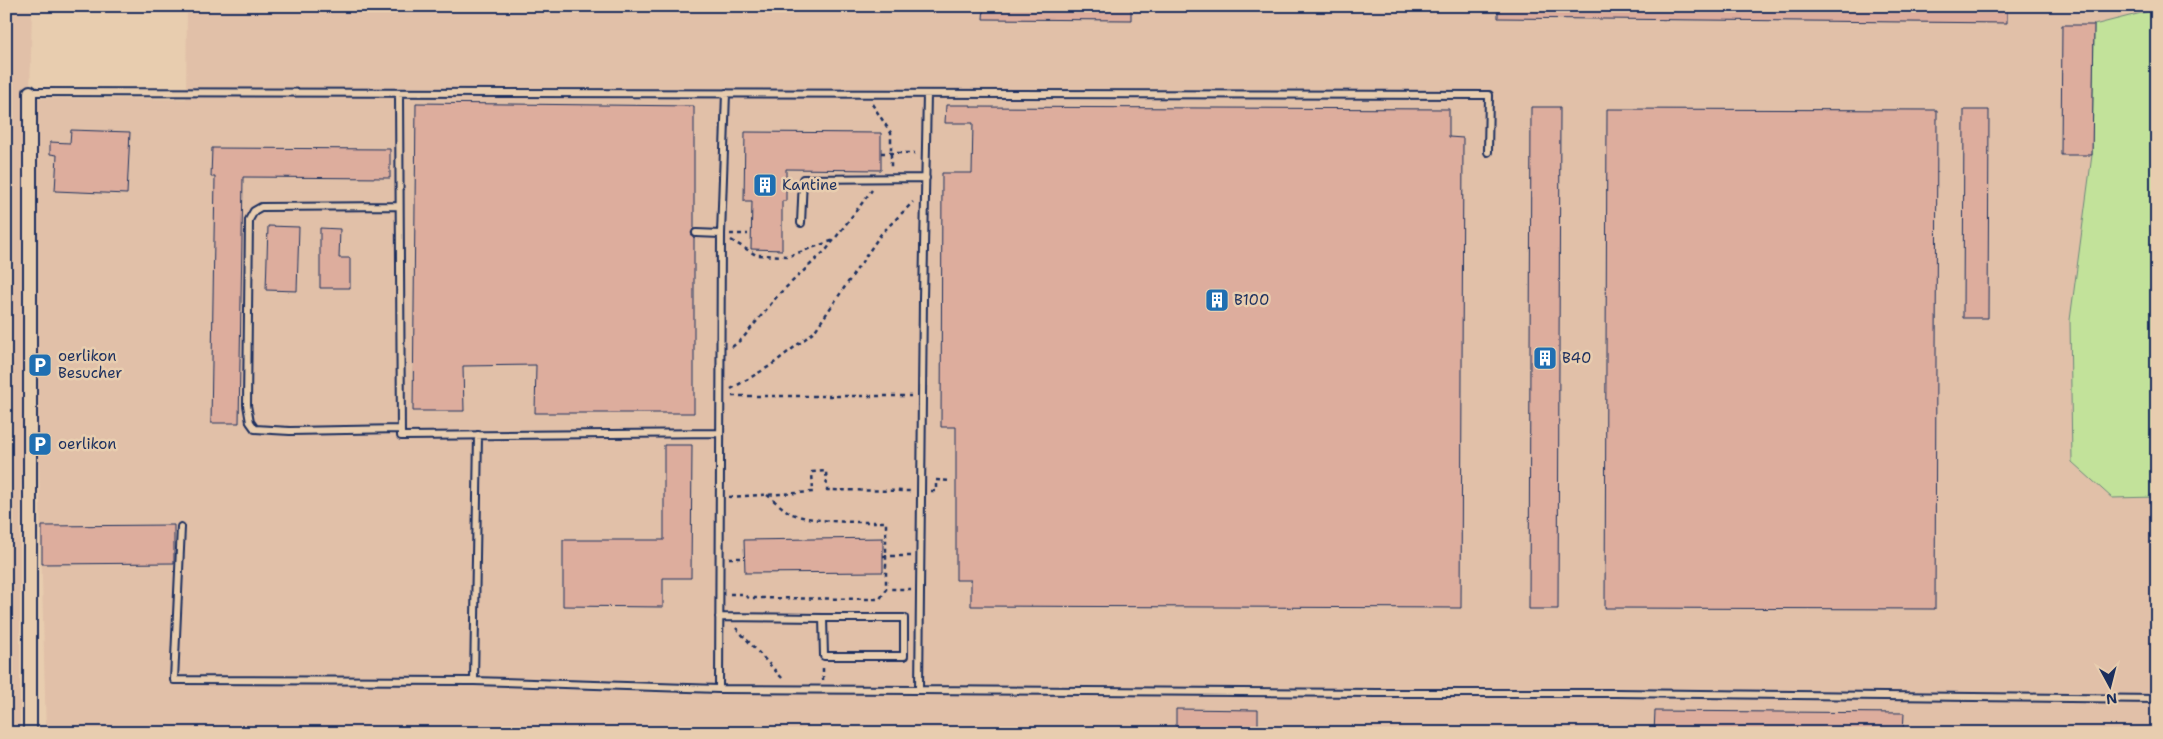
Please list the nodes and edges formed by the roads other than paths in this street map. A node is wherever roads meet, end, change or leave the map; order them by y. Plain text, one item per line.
1 (30, 92) joint
2 (399, 93) junction
3 (726, 93) junction
4 (927, 94) junction
5 (1488, 152) dead end
6 (926, 178) junction
7 (400, 206) junction
8 (802, 223) dead end
9 (696, 234) dead end
10 (721, 234) junction
11 (401, 429) junction
12 (720, 434) junction
13 (478, 435) junction
14 (181, 527) dead end
15 (722, 617) junction
16 (823, 618) junction
17 (474, 681) junction
18 (719, 689) junction
19 (920, 690) junction
20 (2157, 699) edge
21 (30, 733) edge

1 - 2 lane
1 - 21 street
2 - 3 lane
2 - 7 lane
3 - 4 lane
3 - 10 lane
4 - 5 lane
4 - 6 lane
6 - 8 lane
6 - 19 lane
7 - 11 lane
7 - 11 lane
9 - 10 lane
10 - 12 lane
11 - 13 lane
12 - 13 lane
12 - 15 lane
13 - 17 lane
14 - 17 lane
15 - 16 lane
15 - 18 lane
16 - 16 lane
17 - 18 lane
18 - 19 lane
19 - 20 lane

